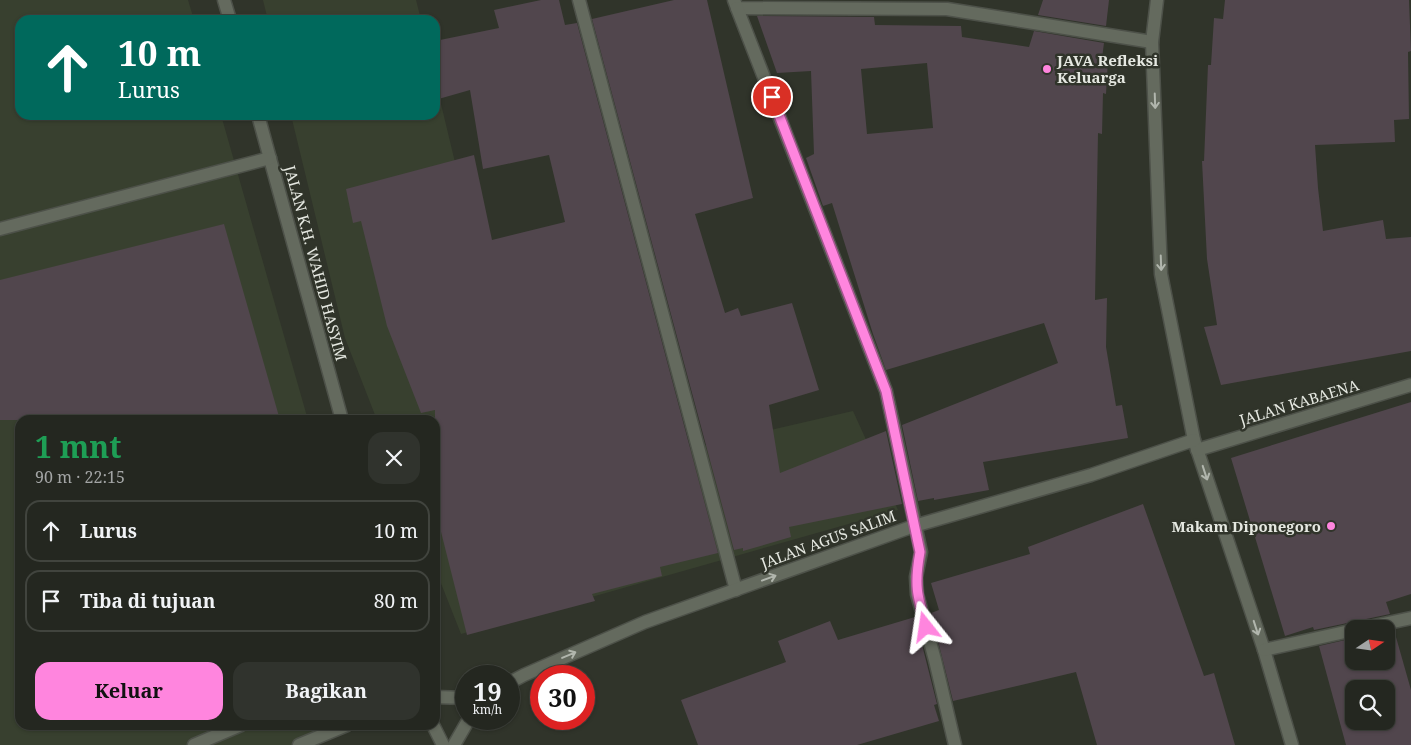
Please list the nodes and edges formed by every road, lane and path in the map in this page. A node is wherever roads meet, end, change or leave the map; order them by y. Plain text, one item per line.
1 (224, 0) edge
2 (579, 0) edge
3 (1157, 0) edge
4 (736, 4) edge
5 (947, 5) edge
6 (228, 15) edge
7 (1152, 42) junction
8 (259, 120) edge
9 (270, 158) junction
10 (0, 229) edge
11 (1411, 385) edge
12 (341, 415) edge
13 (1196, 445) junction
14 (914, 526) junction
15 (736, 590) junction
16 (1411, 618) edge
17 (1395, 621) edge
18 (1345, 632) edge
19 (1264, 650) junction
20 (520, 677) edge
21 (440, 697) edge
22 (455, 698) edge
23 (229, 730) edge
24 (335, 730) edge
25 (436, 730) edge
26 (463, 730) edge
27 (194, 745) edge
28 (299, 745) edge
29 (444, 745) edge
30 (454, 745) edge
31 (955, 745) edge
32 (1292, 745) edge

1 - 6 street
2 - 15 street
3 - 7 street
4 - 5 street
4 - 14 street
5 - 7 street
7 -> 13 street
8 - 9 street, JALAN K.H. WAHID HASYIM
9 - 10 street
9 - 12 street, JALAN K.H. WAHID HASYIM
11 - 13 street, JALAN KABAENA
13 - 14 street, JALAN AGUS SALIM
13 -> 19 street
15 -> 14 street, JALAN AGUS SALIM
14 - 31 street
20 -> 15 street, JALAN AGUS SALIM
16 - 17 street
18 - 19 street
19 - 32 street
21 - 22 street
23 - 27 street
24 - 28 street
25 - 29 street
26 - 30 street

